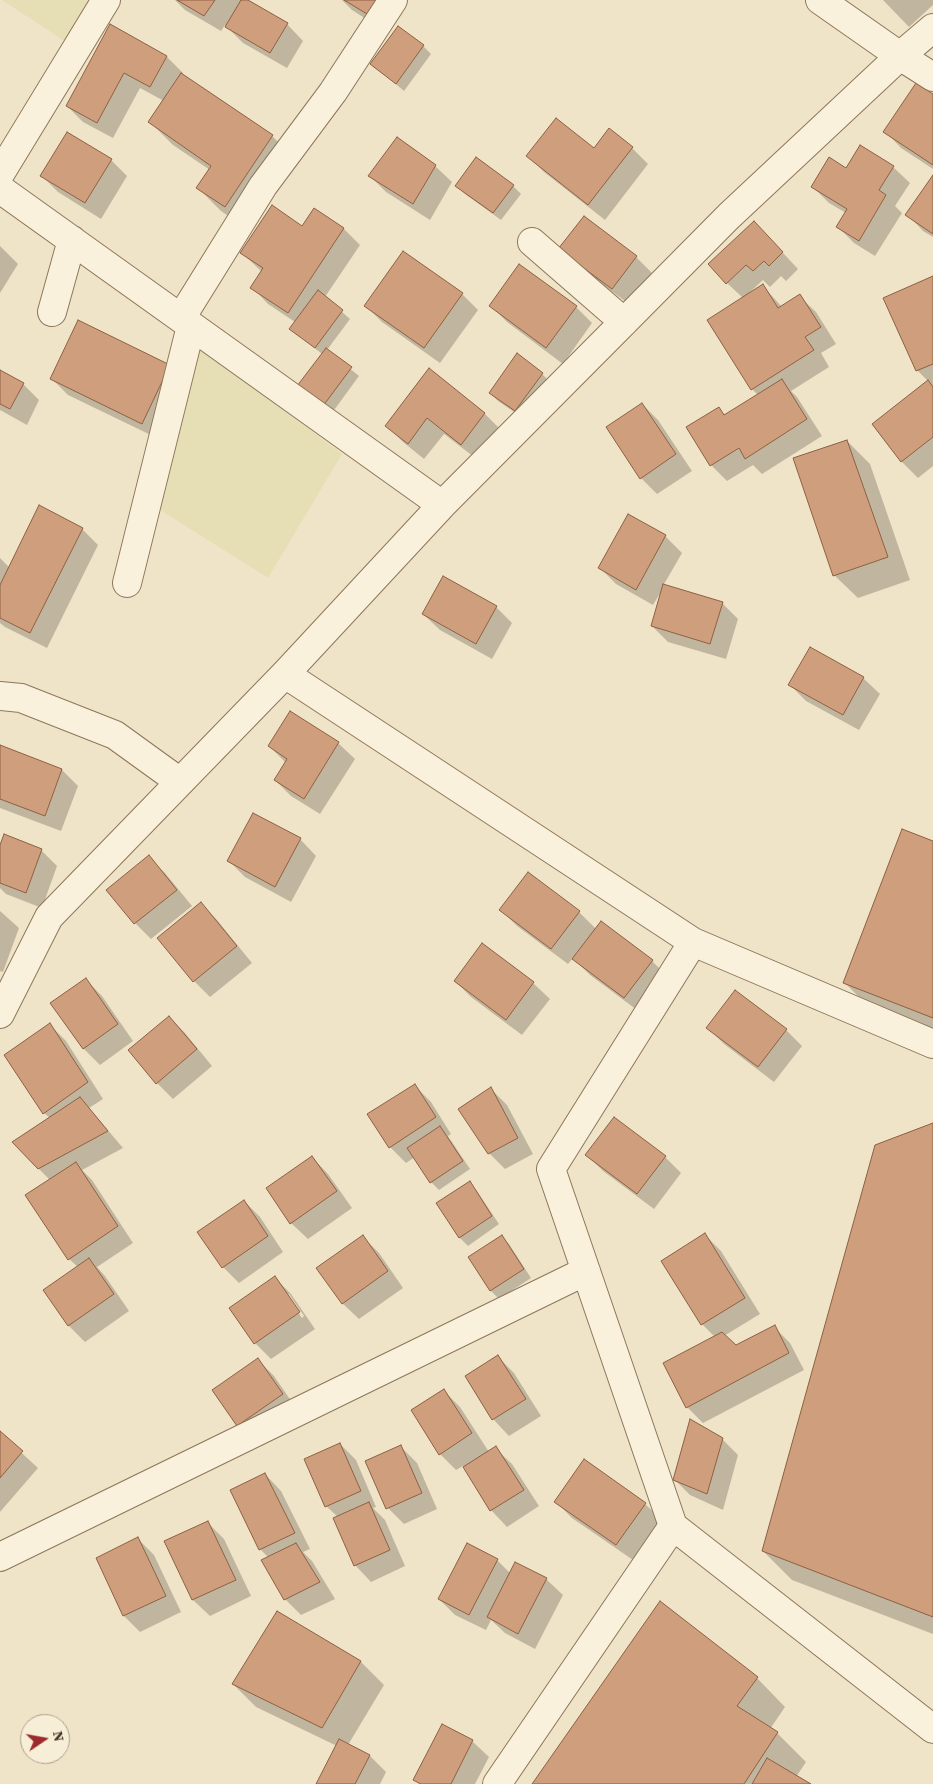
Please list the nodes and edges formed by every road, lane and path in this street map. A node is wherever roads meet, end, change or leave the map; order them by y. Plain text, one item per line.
1 (106, 0) edge
2 (393, 0) edge
3 (820, 0) edge
4 (933, 28) edge
5 (900, 56) junction
6 (933, 77) edge
7 (0, 174) edge
8 (0, 189) edge
9 (72, 240) junction
10 (532, 242) dead end
11 (52, 312) dead end
12 (186, 322) junction
13 (624, 322) junction
14 (442, 505) junction
15 (127, 583) dead end
16 (285, 674) junction
17 (0, 696) edge
18 (180, 782) junction
19 (693, 942) junction
20 (0, 1014) edge
21 (933, 1044) edge
22 (586, 1271) junction
23 (673, 1526) junction
24 (0, 1557) edge
25 (933, 1729) edge
26 (497, 1784) edge

1 - 7 street
2 - 12 street
3 - 5 street
4 - 5 street
5 - 6 street
5 - 13 street
8 - 9 street
9 - 11 street
9 - 12 street
10 - 13 street
12 - 14 street
12 - 15 street
13 - 14 street
14 - 16 street
16 - 18 street
16 - 19 street
17 - 18 street
18 - 20 street
19 - 21 street
19 - 22 street
22 - 23 street
22 - 24 street
23 - 25 street
23 - 26 street

